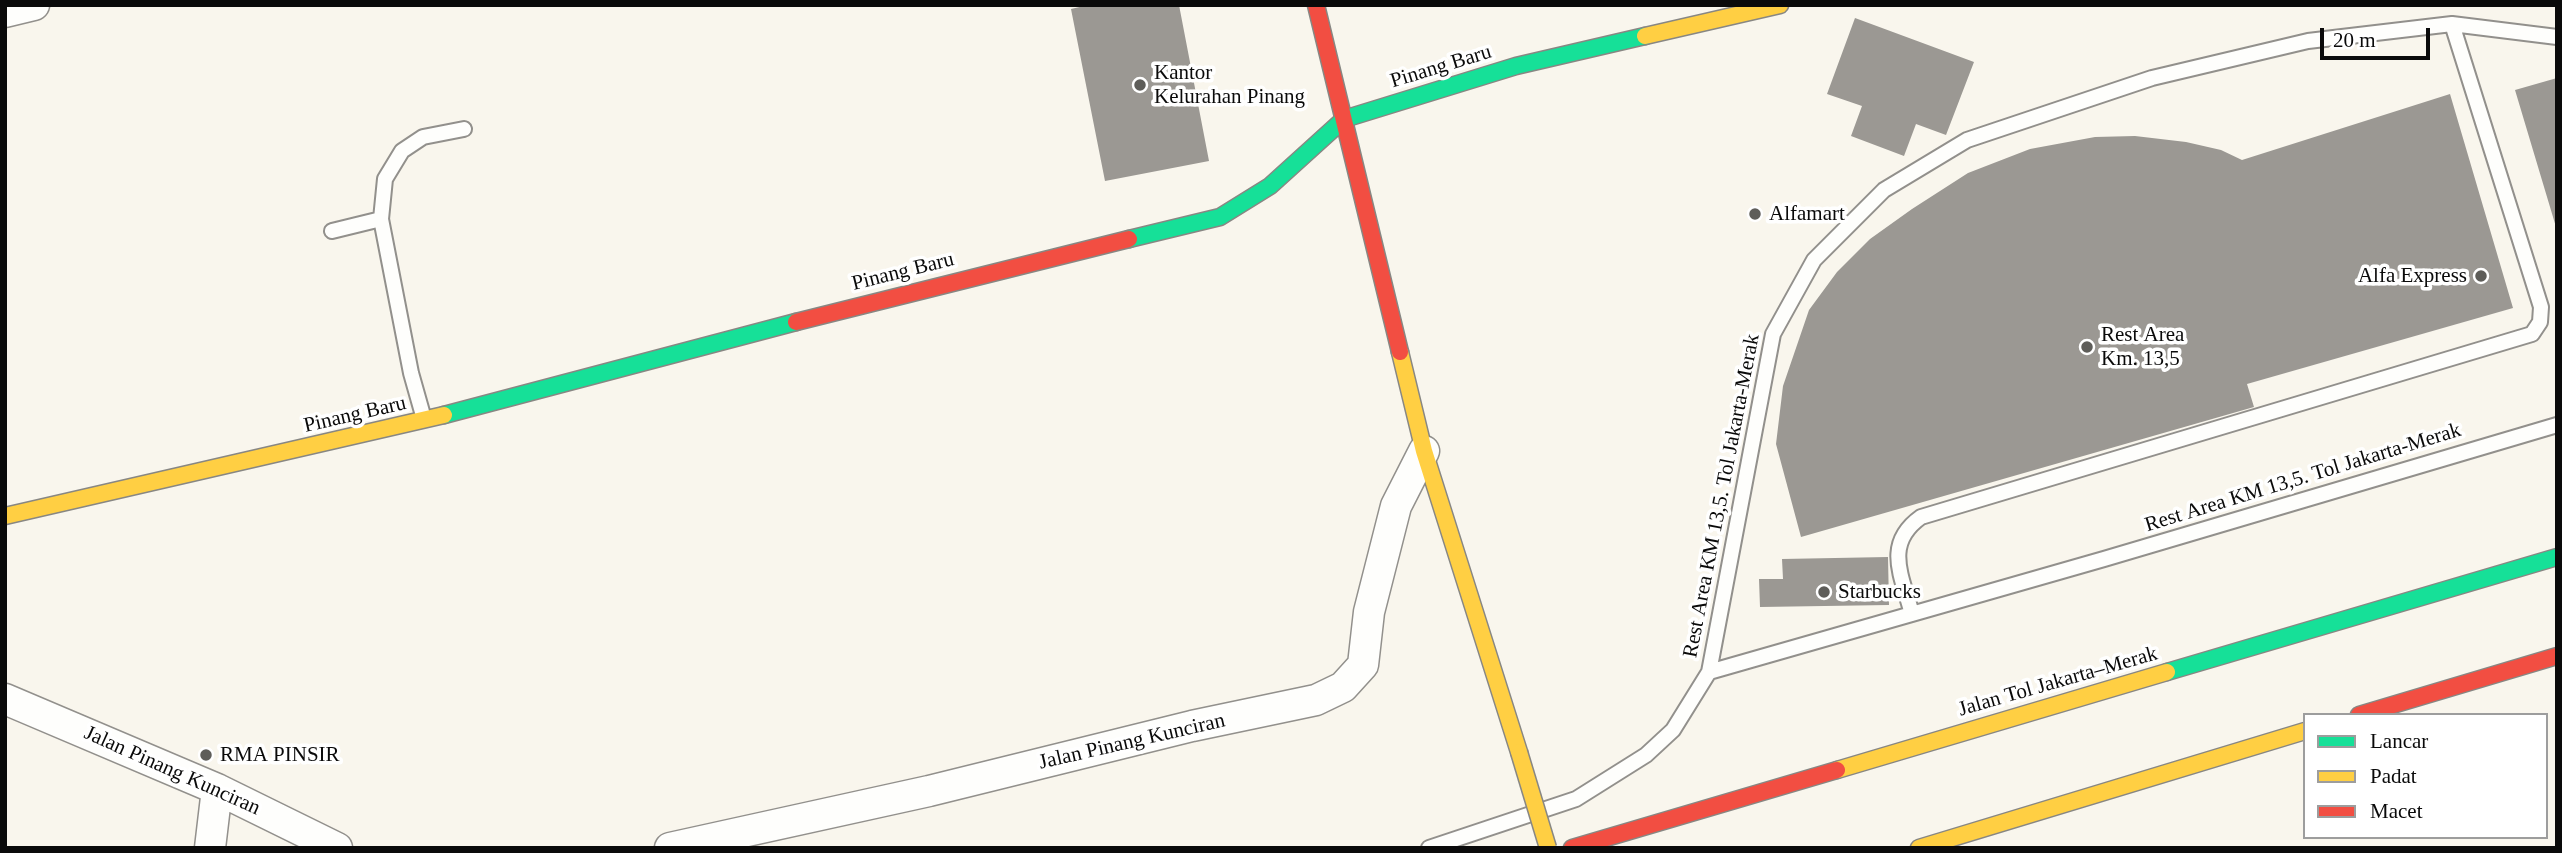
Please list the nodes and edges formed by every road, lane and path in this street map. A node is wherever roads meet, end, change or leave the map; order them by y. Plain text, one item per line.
1 (34, 5) edge
2 (1316, 5) edge
3 (1780, 5) edge
4 (5, 12) edge
5 (2452, 24) junction
6 (2557, 37) edge
7 (1343, 118) junction
8 (464, 129) dead end
9 (381, 219) junction
10 (332, 231) dead end
11 (2557, 321) edge
12 (2540, 322) junction
13 (424, 421) junction
14 (2557, 425) edge
15 (1424, 451) junction
16 (5, 516) edge
17 (2557, 557) edge
18 (1912, 614) junction
19 (2557, 656) edge
20 (1709, 672) junction
21 (5, 699) edge
22 (2366, 713) edge
23 (2303, 732) edge
24 (217, 789) junction
25 (210, 848) edge
26 (337, 848) edge
27 (670, 848) edge
28 (1429, 848) edge
29 (1548, 848) edge
30 (1572, 848) edge
31 (1919, 848) edge

1 - 4 street
2 - 7 main road
3 - 7 main road, Pinang Baru
5 - 6 lane, Rest Area KM 13,5. Tol Jakarta-Merak
5 - 12 lane
5 - 20 lane, Rest Area KM 13,5. Tol Jakarta-Merak
7 - 13 main road, Pinang Baru
7 - 15 main road
8 - 9 lane
9 - 10 lane
9 - 13 lane
11 - 12 lane
12 - 18 lane
13 - 16 main road, Pinang Baru
14 - 18 lane, Rest Area KM 13,5. Tol Jakarta-Merak
15 - 27 street, Jalan Pinang Kunciran
15 - 29 main road, bridge
17 - 30 main road, Jalan Tol Jakarta–Merak
18 - 20 lane, Rest Area KM 13,5. Tol Jakarta-Merak
19 - 22 main road
20 - 28 lane
21 - 24 street, Jalan Pinang Kunciran
23 - 31 main road
24 - 25 street
24 - 26 street, Jalan Pinang Kunciran

